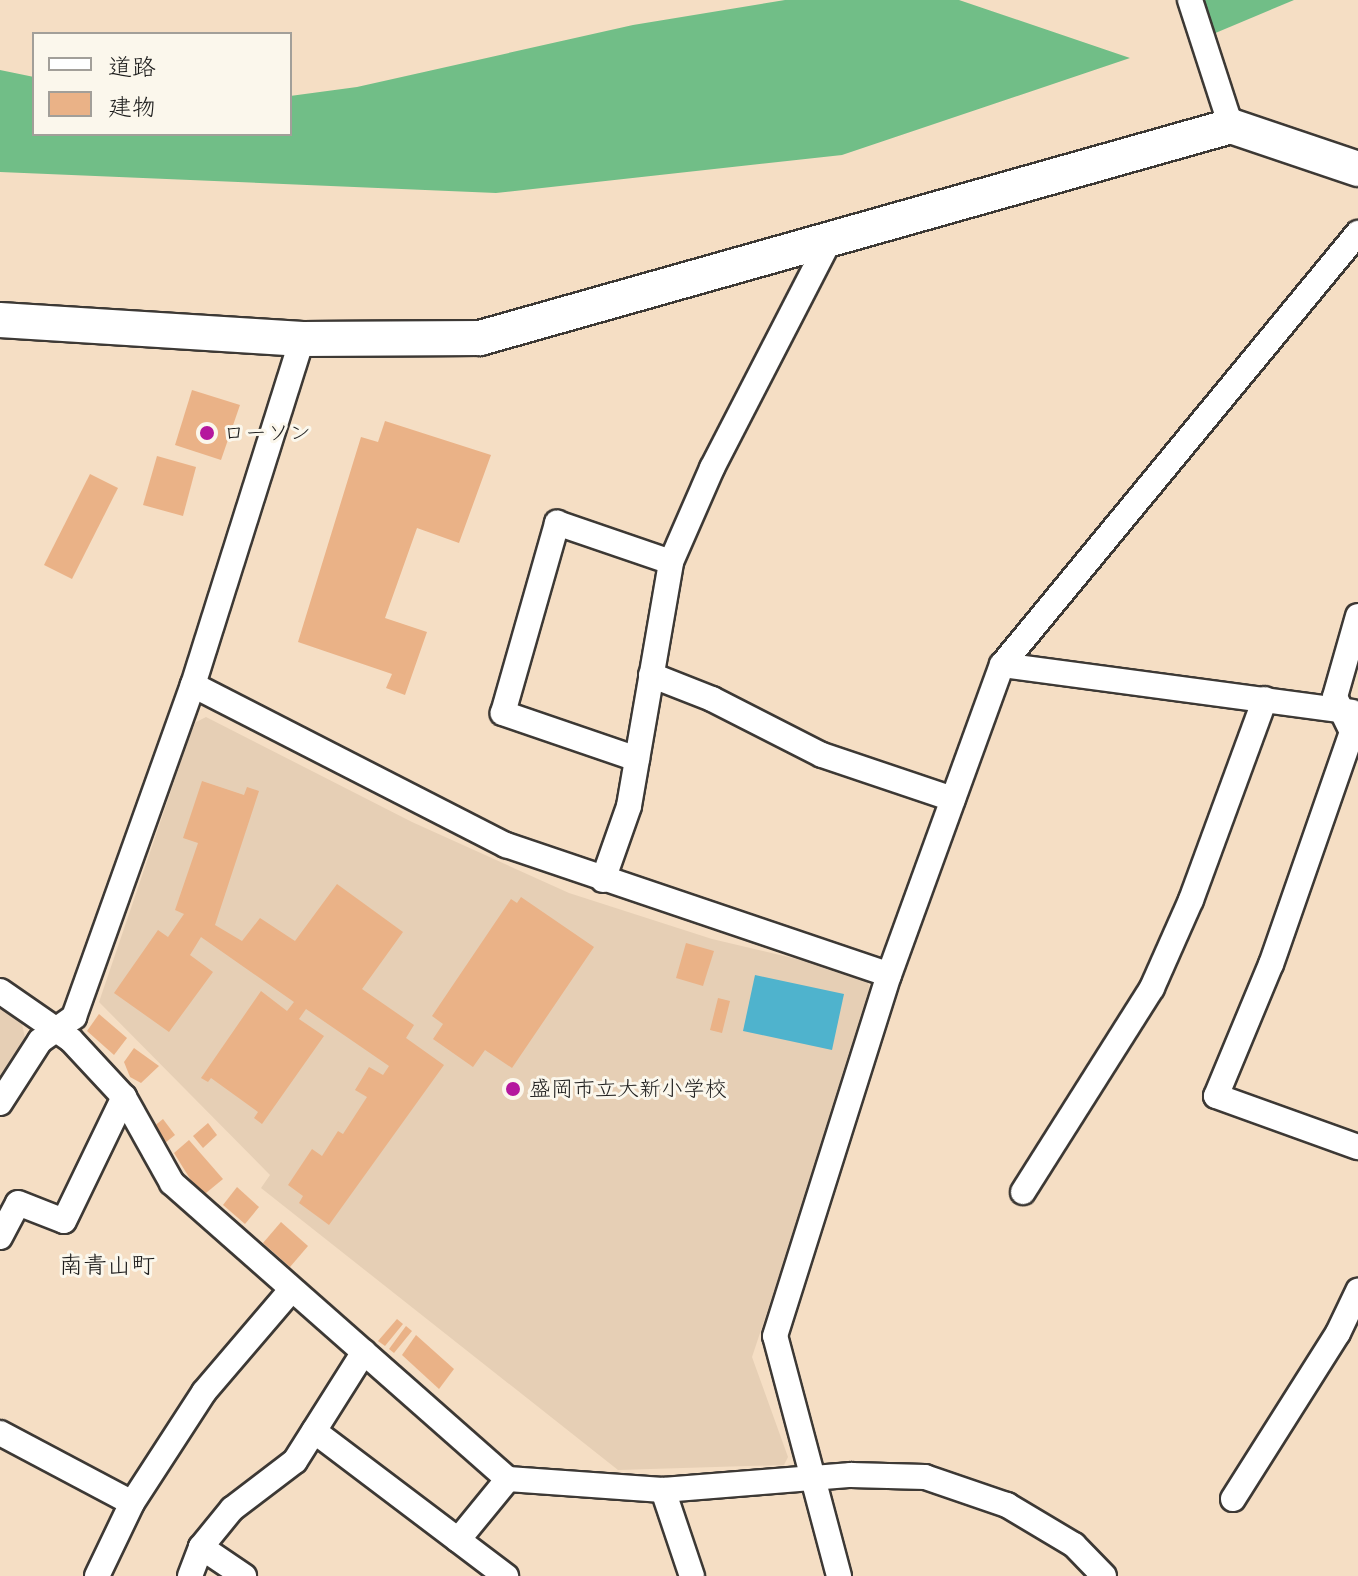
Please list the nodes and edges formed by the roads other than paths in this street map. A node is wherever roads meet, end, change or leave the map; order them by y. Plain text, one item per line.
1 (1190, 0) edge
2 (1231, 126) junction
3 (1358, 169) edge
4 (1358, 233) edge
5 (830, 239) junction
6 (0, 320) edge
7 (302, 339) junction
8 (671, 562) junction
9 (1358, 616) edge
10 (1002, 665) junction
11 (651, 675) junction
12 (193, 685) junction
13 (1265, 699) junction
14 (1352, 712) edge
15 (637, 759) junction
16 (953, 799) junction
17 (603, 880) junction
18 (889, 975) junction
19 (0, 991) edge
20 (55, 1028) junction
21 (124, 1097) junction
22 (0, 1103) edge
23 (1358, 1147) edge
24 (1023, 1192) dead end
25 (0, 1237) edge
26 (292, 1289) junction
27 (1358, 1291) edge
28 (364, 1352) junction
29 (314, 1431) junction
30 (2, 1440) edge
31 (508, 1479) junction
32 (812, 1481) junction
33 (663, 1490) junction
34 (1233, 1499) dead end
35 (132, 1503) junction
36 (458, 1540) junction
37 (201, 1547) junction
38 (97, 1576) edge
39 (190, 1576) edge
40 (244, 1576) edge
41 (506, 1576) edge
42 (692, 1576) edge
43 (839, 1576) edge
44 (1104, 1576) edge

1 - 2 street
2 - 3 street
2 - 5 street
4 - 10 street
5 - 7 street
5 - 8 street
6 - 7 street
7 - 12 street
8 - 11 street
8 - 15 street
9 - 14 street
10 - 13 street
10 - 16 street
11 - 15 street
11 - 16 street
12 - 17 street
12 - 20 street
13 - 14 street
13 - 24 street
14 - 23 street
15 - 17 street
16 - 18 street
17 - 18 street
18 - 32 street
19 - 20 street
20 - 21 street
20 - 22 street
21 - 25 street
21 - 26 street
26 - 28 street
26 - 35 street
27 - 34 street
28 - 29 street
28 - 31 street
29 - 36 street
29 - 37 street
30 - 35 street
31 - 33 street
31 - 36 street
32 - 33 street
32 - 43 street
32 - 44 street
33 - 42 street
35 - 38 street
36 - 41 street
37 - 39 street
37 - 40 street

